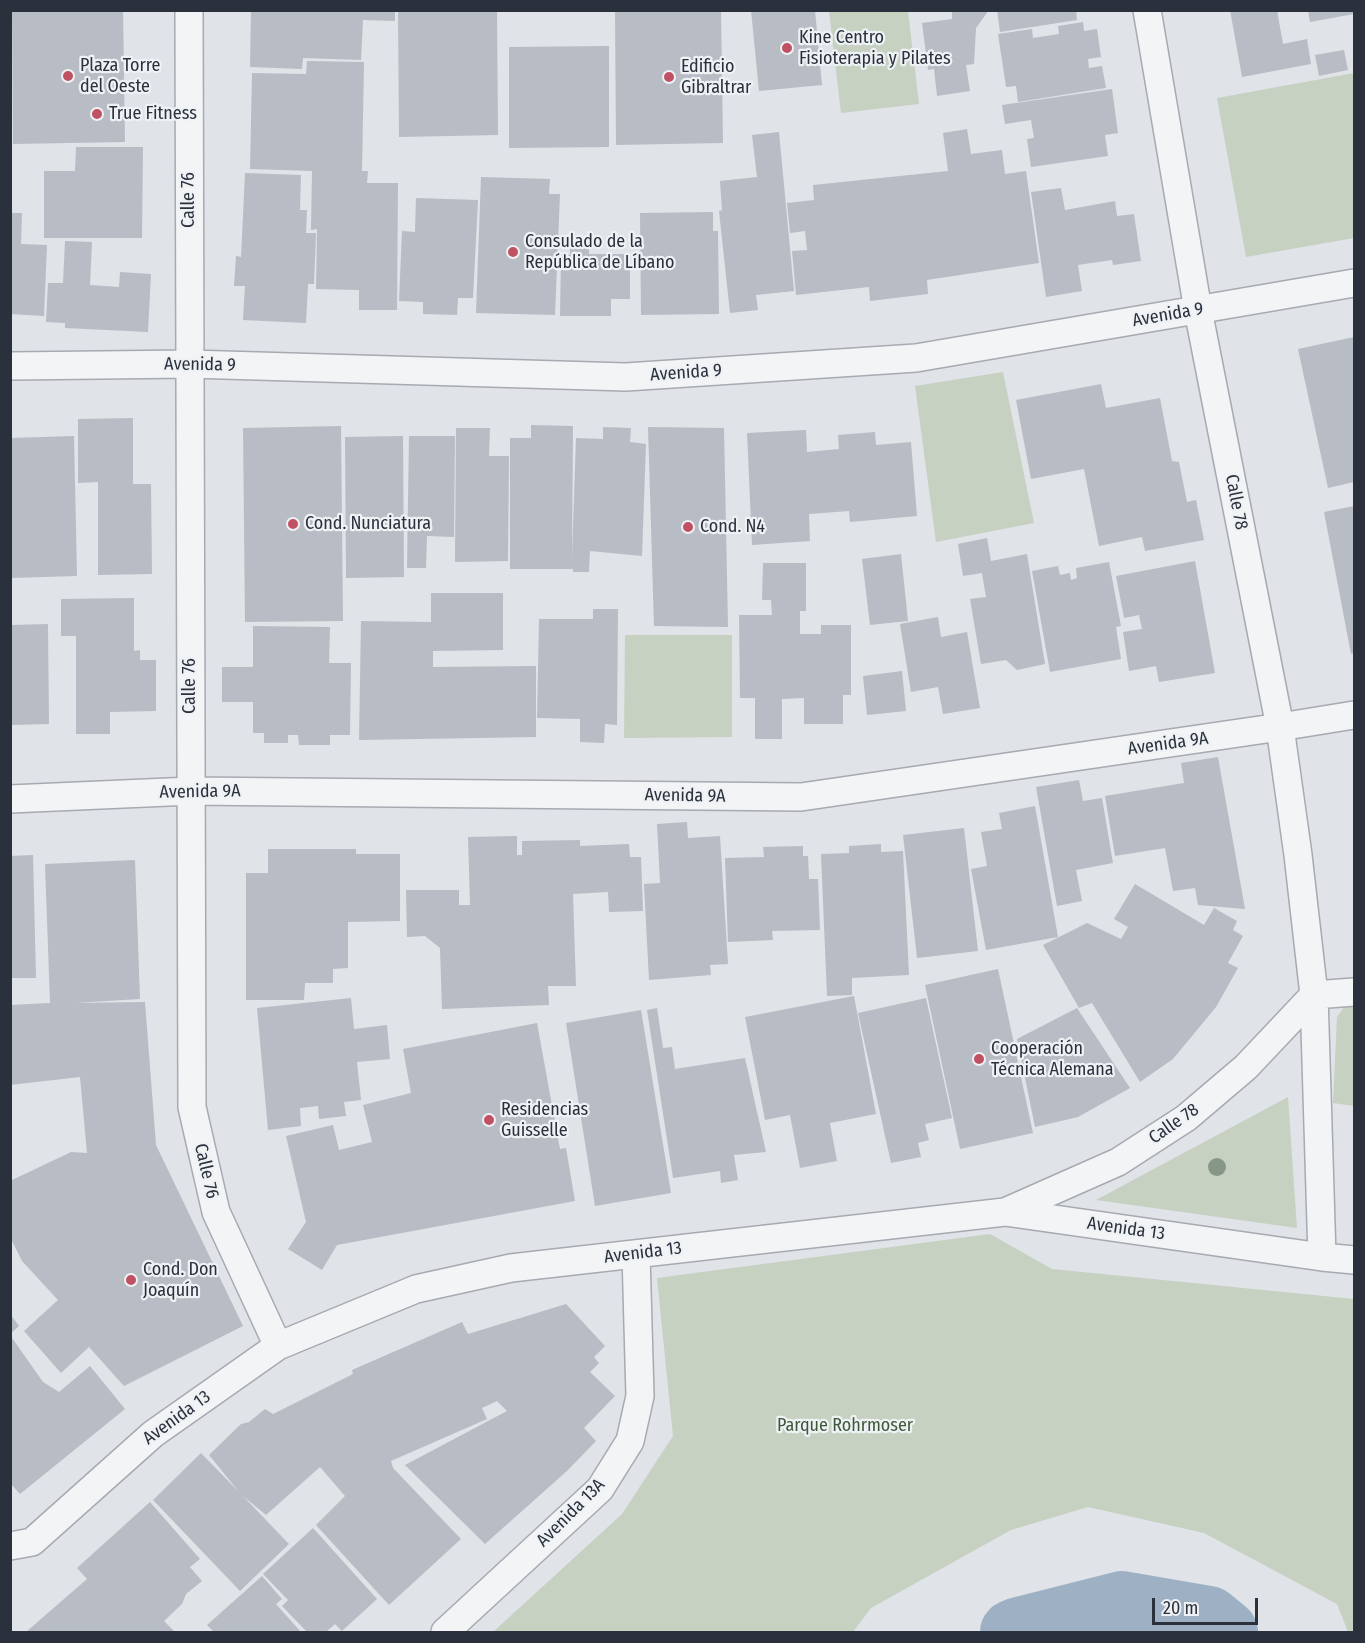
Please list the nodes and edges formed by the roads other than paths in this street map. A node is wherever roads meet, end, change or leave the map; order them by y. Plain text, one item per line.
1 (189, 10) edge
2 (1147, 10) edge
3 (1354, 283) edge
4 (1198, 310) junction
5 (190, 364) junction
6 (10, 366) edge
7 (1354, 715) edge
8 (1280, 728) junction
9 (191, 791) junction
10 (10, 799) edge
11 (1354, 992) edge
12 (1314, 995) junction
13 (1005, 1212) junction
14 (636, 1254) junction
15 (1322, 1257) junction
16 (1354, 1260) edge
17 (278, 1346) junction
18 (10, 1545) edge
19 (445, 1632) edge

1 - 5 street, Calle 76
2 - 4 street, Calle 78
3 - 4 street, Avenida 9
4 - 5 street, Avenida 9
4 - 8 street, Calle 78
5 - 6 street, Avenida 9
5 - 9 street, Calle 76
7 - 8 street, Avenida 9A
8 - 9 street, Avenida 9A
8 - 12 street, Calle 78
9 - 10 street, Avenida 9A
9 - 17 street, Calle 76
11 - 12 street
12 - 13 street, Calle 78
12 - 15 street, Calle 78
13 - 14 street, Avenida 13
13 - 15 street, Avenida 13
14 - 17 street, Avenida 13
14 - 19 street, Avenida 13A
15 - 16 street, Avenida 13
17 - 18 street, Avenida 13

